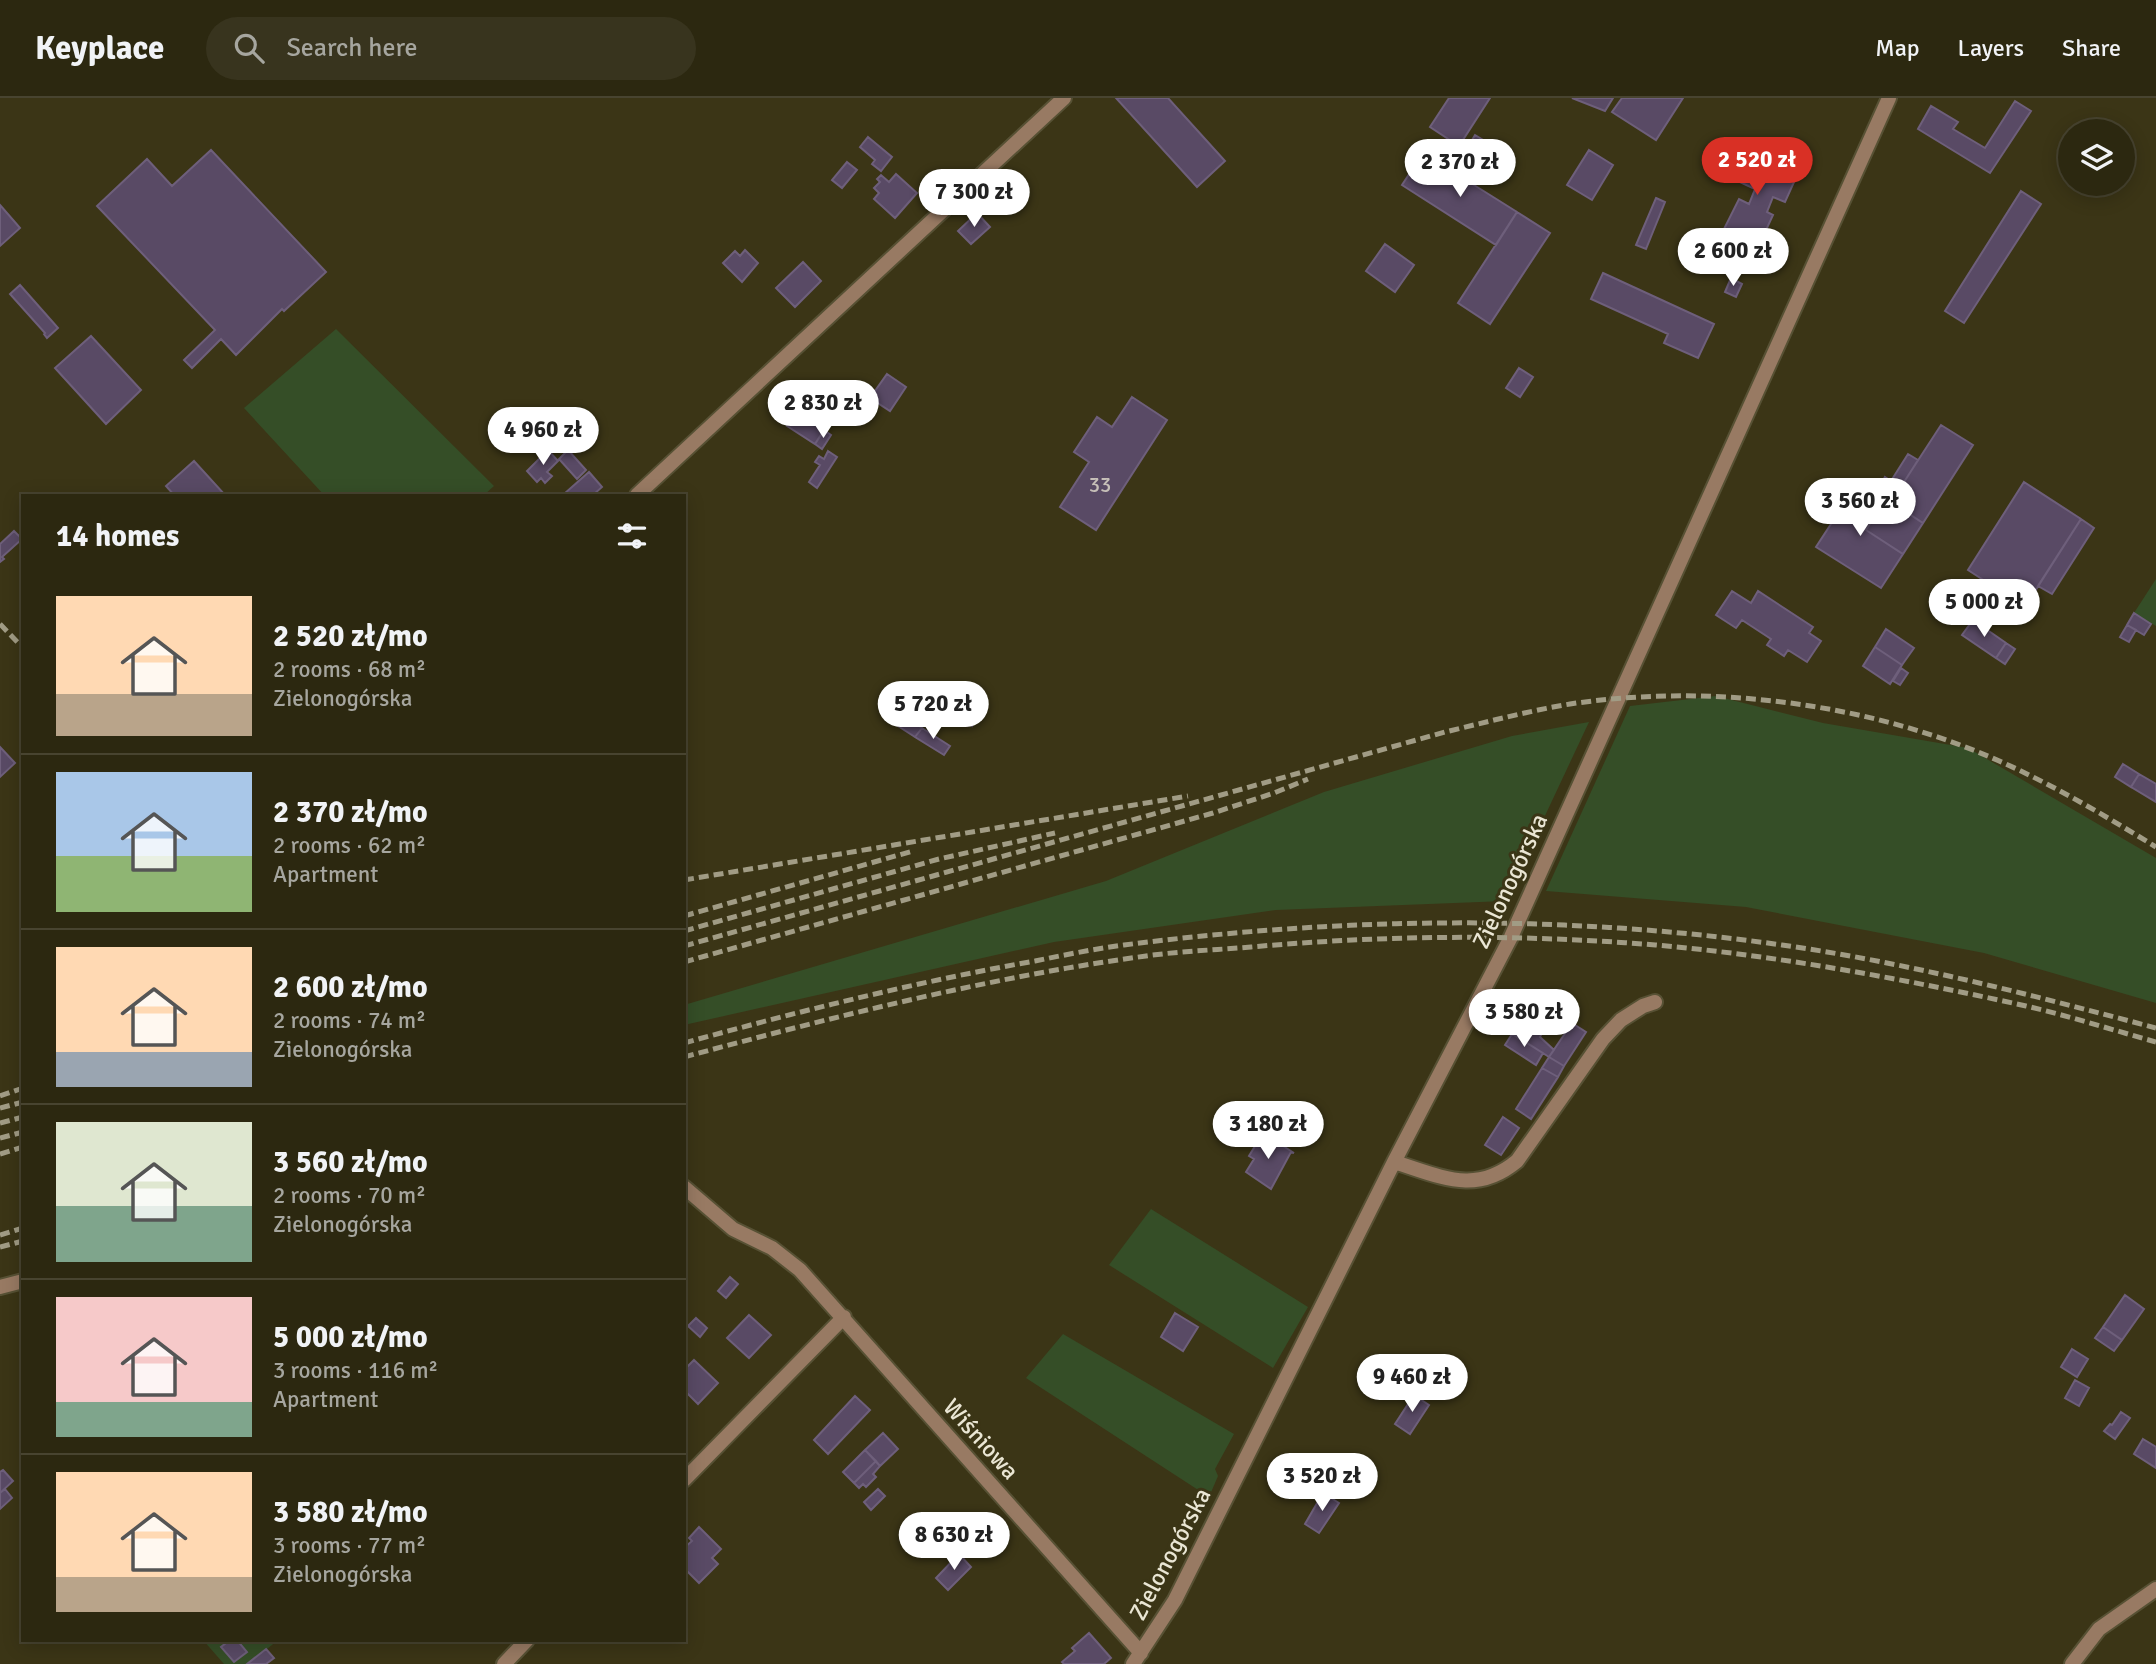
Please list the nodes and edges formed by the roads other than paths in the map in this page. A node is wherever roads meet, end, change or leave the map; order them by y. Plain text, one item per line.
1 (1064, 98) edge
2 (1889, 98) edge
3 (638, 494) edge
4 (1655, 1002) dead end
5 (1394, 1162) junction
6 (686, 1189) edge
7 (21, 1282) edge
8 (0, 1287) edge
9 (844, 1317) junction
10 (686, 1478) edge
11 (2156, 1589) edge
12 (525, 1642) edge
13 (1137, 1659) edge
14 (504, 1664) edge
15 (2072, 1664) edge

1 - 3 street
2 - 5 street, Zielonogórska
4 - 5 street
5 - 13 street, Zielonogórska
6 - 9 street, Wiśniowa
7 - 8 street
9 - 10 street
9 - 13 street, Wiśniowa
11 - 15 street
12 - 14 street

